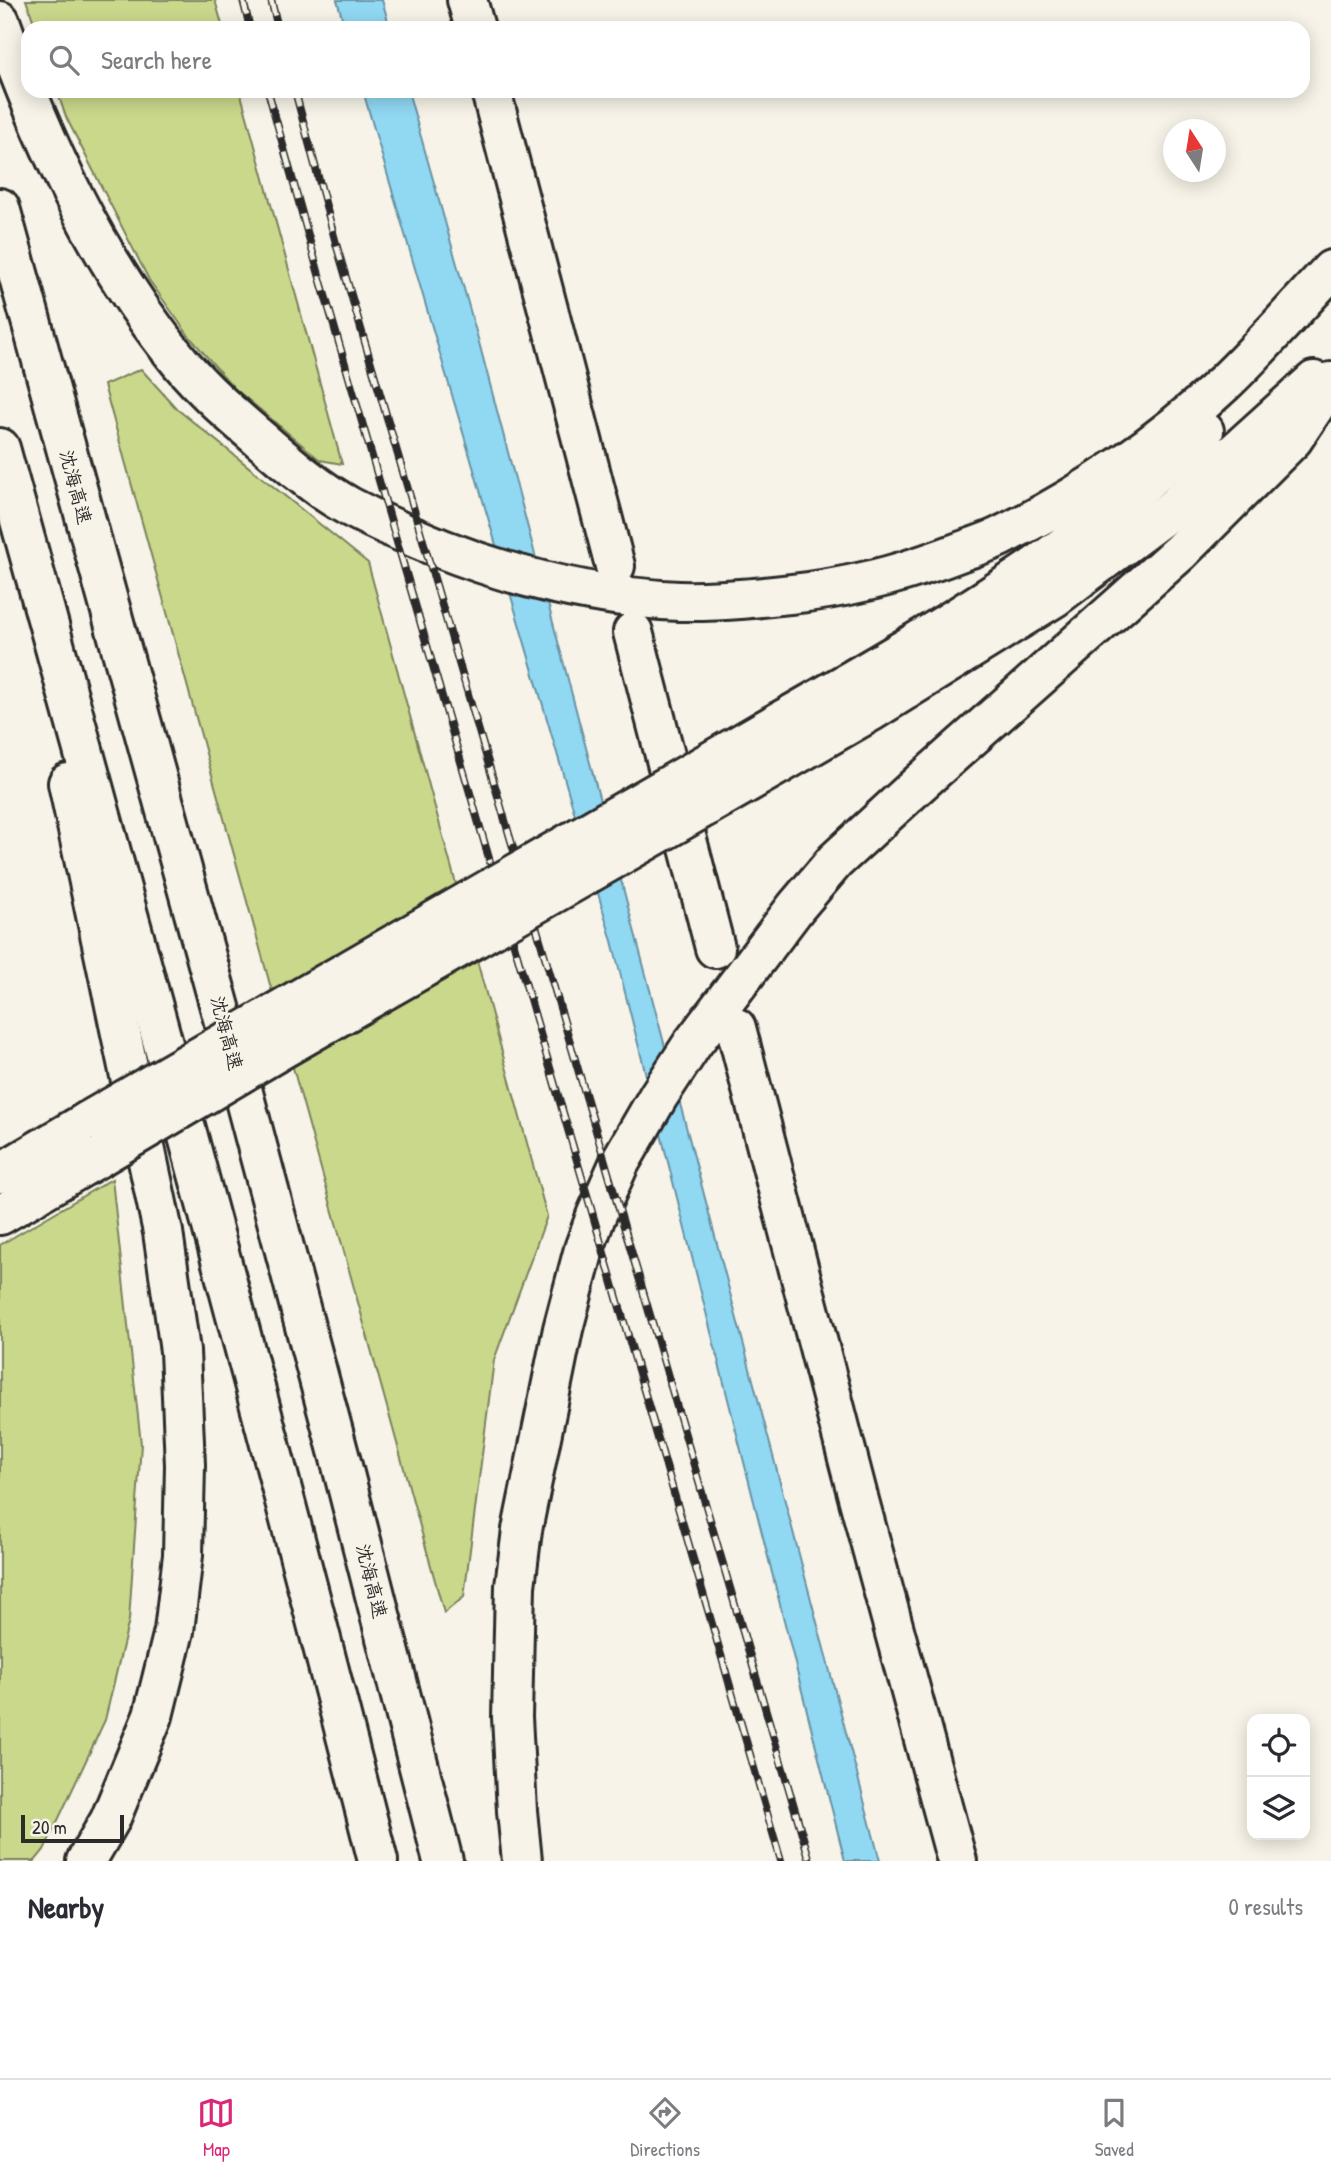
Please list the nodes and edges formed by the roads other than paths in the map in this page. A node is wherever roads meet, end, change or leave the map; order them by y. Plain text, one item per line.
1 (467, 0) edge
2 (0, 21) edge
3 (473, 21) edge
4 (21, 81) edge
5 (28, 98) edge
6 (493, 98) edge
7 (0, 208) edge
8 (1331, 270) edge
9 (1331, 303) edge
10 (1331, 365) edge
11 (1331, 382) edge
12 (0, 448) edge
13 (0, 459) edge
14 (615, 566) dead end
15 (633, 632) dead end
16 (771, 748) junction
17 (715, 948) dead end
18 (736, 1028) dead end
19 (95, 1139) junction
20 (0, 1173) edge
21 (0, 1215) edge
22 (86, 1861) edge
23 (378, 1861) edge
24 (443, 1861) edge
25 (522, 1861) edge
26 (957, 1861) edge

1 - 3 main road
2 - 4 main road
5 - 8 main road
6 - 14 main road
7 - 24 main road, 沈海高速
9 - 16 main road
10 - 16 main road
11 - 25 main road
12 - 23 main road
13 - 22 main road
15 - 17 main road
16 - 19 main road, bridge
18 - 26 main road
19 - 20 main road
19 - 21 main road

